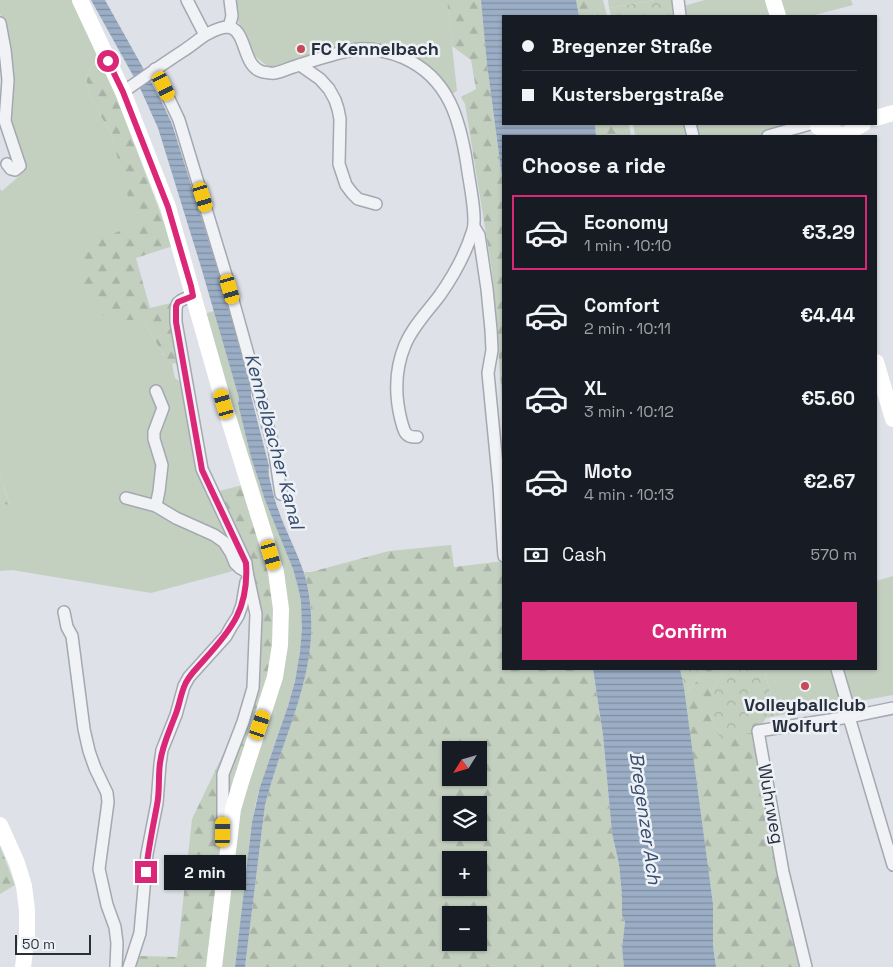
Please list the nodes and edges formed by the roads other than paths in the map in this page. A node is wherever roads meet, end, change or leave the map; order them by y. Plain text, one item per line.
1 (80, 0) edge
2 (187, 0) edge
3 (230, 0) edge
4 (678, 0) edge
5 (773, 0) edge
6 (680, 15) edge
7 (778, 15) edge
8 (0, 23) edge
9 (229, 27) junction
10 (205, 35) junction
11 (300, 65) junction
12 (153, 71) junction
13 (128, 88) junction
14 (893, 113) edge
15 (877, 118) edge
16 (861, 125) edge
17 (816, 128) edge
18 (774, 135) edge
19 (841, 135) edge
20 (845, 135) edge
21 (6, 164) dead end
22 (376, 204) dead end
23 (474, 227) junction
24 (193, 296) junction
25 (877, 365) edge
26 (156, 391) dead end
27 (893, 420) edge
28 (417, 437) dead end
29 (280, 494) dead end
30 (126, 498) dead end
31 (156, 506) junction
32 (502, 528) edge
33 (247, 572) junction
34 (64, 612) dead end
35 (837, 670) edge
36 (893, 708) edge
37 (849, 717) junction
38 (0, 825) edge
39 (229, 845) junction
40 (893, 865) edge
41 (23, 967) edge
42 (116, 967) edge
43 (129, 967) edge
44 (214, 967) edge
45 (806, 967) edge

1 - 13 main road
2 - 10 street
3 - 9 street
4 - 6 street
5 - 7 main road
8 - 21 street
9 - 10 street
9 - 11 street
10 - 12 street
11 - 22 street
11 - 23 street
12 - 13 street
12 - 29 street
13 - 24 main road
14 - 15 main road
16 - 20 main road
17 - 18 street
17 - 19 main road
23 - 28 street
23 - 32 street
24 - 33 street
24 - 39 main road
25 - 27 main road
26 - 31 street
30 - 31 street
31 - 33 street
33 - 39 street
33 - 43 street
34 - 42 street
35 - 37 street
36 - 37 street
37 - 40 street
37 - 45 street, Wuhrweg
38 - 41 main road
39 - 44 main road

